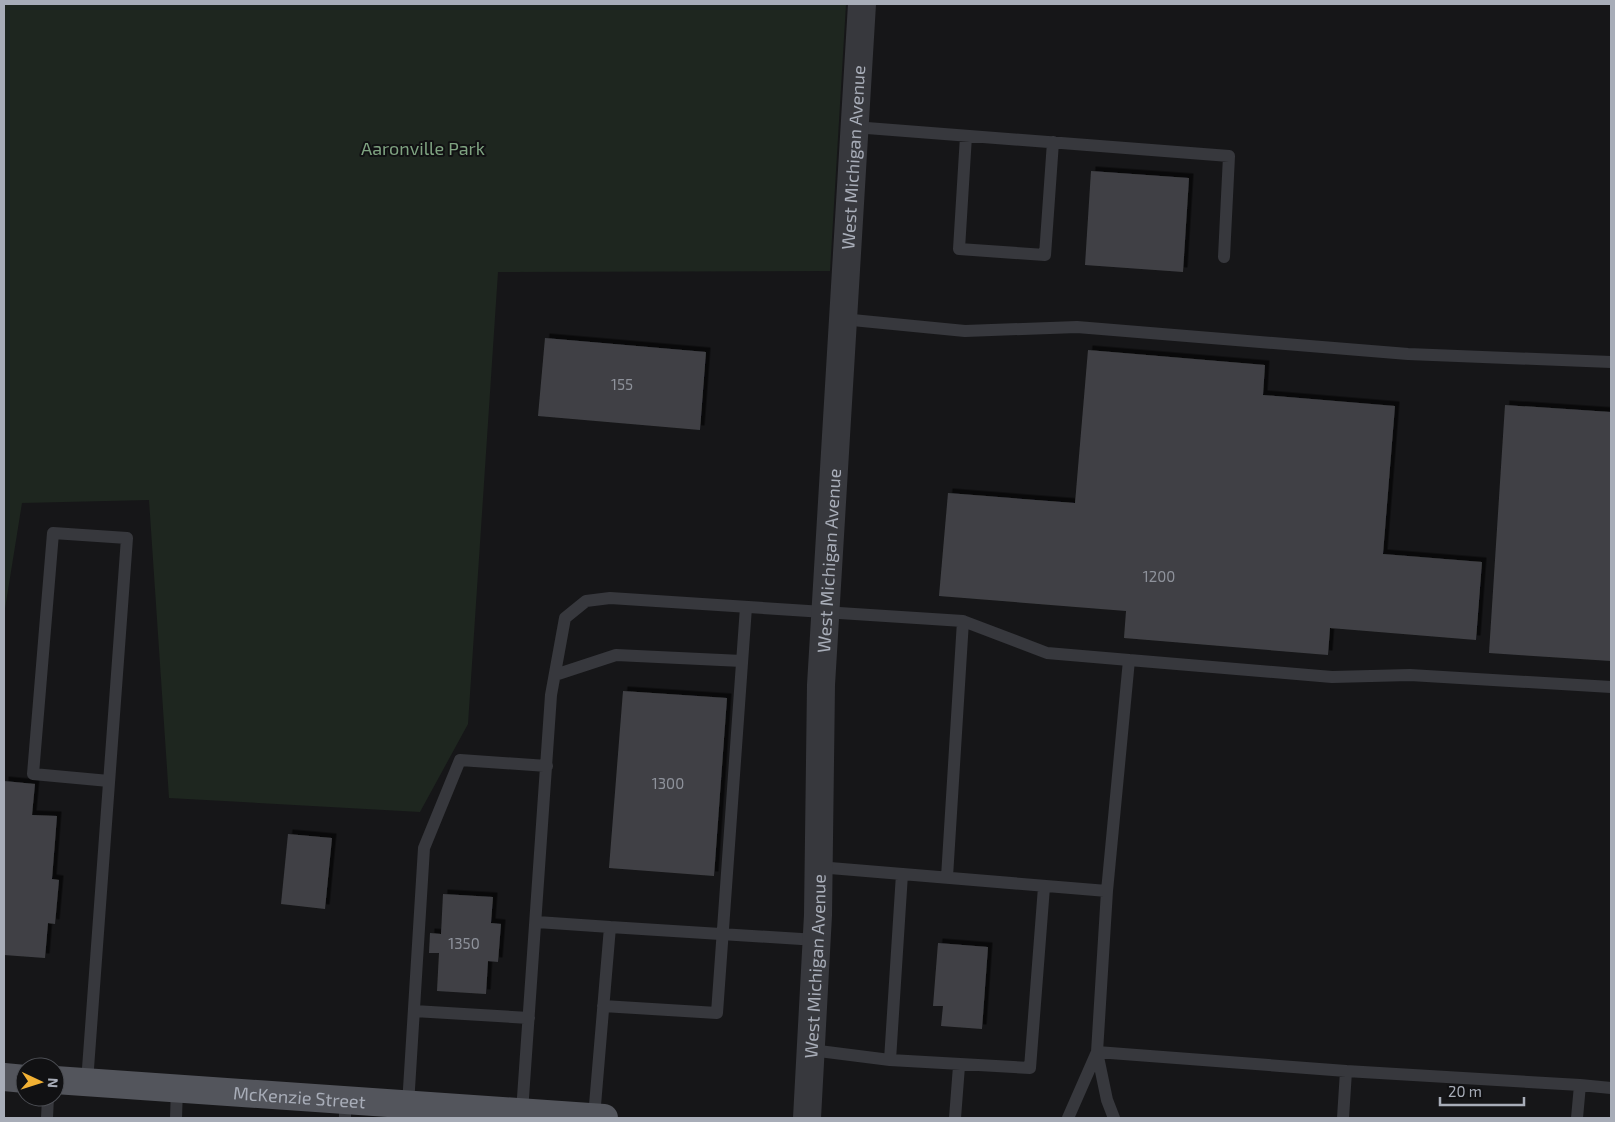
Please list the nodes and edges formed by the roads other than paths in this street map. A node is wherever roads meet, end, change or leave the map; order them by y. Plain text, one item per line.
1 (862, 4) edge
2 (854, 127) junction
3 (966, 136) junction
4 (1053, 142) junction
5 (1224, 257) dead end
6 (842, 319) junction
7 (1611, 362) edge
8 (746, 608) junction
9 (825, 613) junction
10 (963, 621) junction
11 (1129, 660) junction
12 (742, 661) junction
13 (555, 675) junction
14 (1611, 687) edge
15 (547, 766) junction
16 (109, 781) junction
17 (818, 867) junction
18 (902, 874) junction
19 (947, 877) junction
20 (1044, 886) junction
21 (1107, 891) junction
22 (537, 922) junction
23 (610, 927) junction
24 (723, 934) junction
25 (816, 940) junction
26 (603, 1006) junction
27 (414, 1011) junction
28 (529, 1018) junction
29 (811, 1050) junction
30 (1097, 1052) junction
31 (890, 1060) junction
32 (959, 1066) junction
33 (1346, 1071) junction
34 (65, 1081) edge
35 (87, 1082) junction
36 (1580, 1085) junction
37 (177, 1088) junction
38 (1611, 1088) edge
39 (408, 1105) junction
40 (345, 1109) edge
41 (506, 1114) edge
42 (176, 1118) edge
43 (599, 1118) edge
44 (807, 1118) edge
45 (954, 1118) edge
46 (1068, 1118) edge
47 (1114, 1118) edge
48 (1343, 1118) edge
49 (1577, 1118) edge

1 - 2 street, West Michigan Avenue
2 - 3 lane
2 - 6 street, West Michigan Avenue
3 - 4 lane
3 - 4 lane
4 - 5 lane
6 - 7 lane
6 - 9 street, West Michigan Avenue
8 - 9 lane
8 - 12 lane
8 - 13 lane
9 - 10 lane
9 - 17 street, West Michigan Avenue
10 - 11 lane
10 - 19 lane
11 - 14 lane
11 - 21 lane
12 - 13 lane
12 - 24 lane
13 - 15 lane
15 - 22 lane
15 - 27 lane
16 - 16 lane
16 - 35 lane
17 - 18 lane
17 - 25 street, West Michigan Avenue
18 - 19 lane
18 - 31 lane
19 - 20 lane
20 - 21 lane
20 - 32 lane
21 - 30 lane
22 - 23 lane
22 - 28 lane
23 - 24 lane
23 - 26 lane
24 - 25 lane
24 - 26 lane
25 - 29 street, West Michigan Avenue
26 - 43 lane
27 - 28 lane
27 - 39 lane
28 - 41 lane
29 - 31 lane
29 - 44 street, West Michigan Avenue
30 - 33 lane
30 - 46 lane
30 - 47 lane
31 - 32 lane
32 - 45 lane
33 - 36 lane
33 - 48 lane
34 - 35 main road, McKenzie Street
35 - 37 main road, McKenzie Street
36 - 38 lane
36 - 49 lane
37 - 40 main road, McKenzie Street
37 - 42 lane
39 - 40 main road, McKenzie Street
39 - 41 main road, McKenzie Street
41 - 43 main road, McKenzie Street

